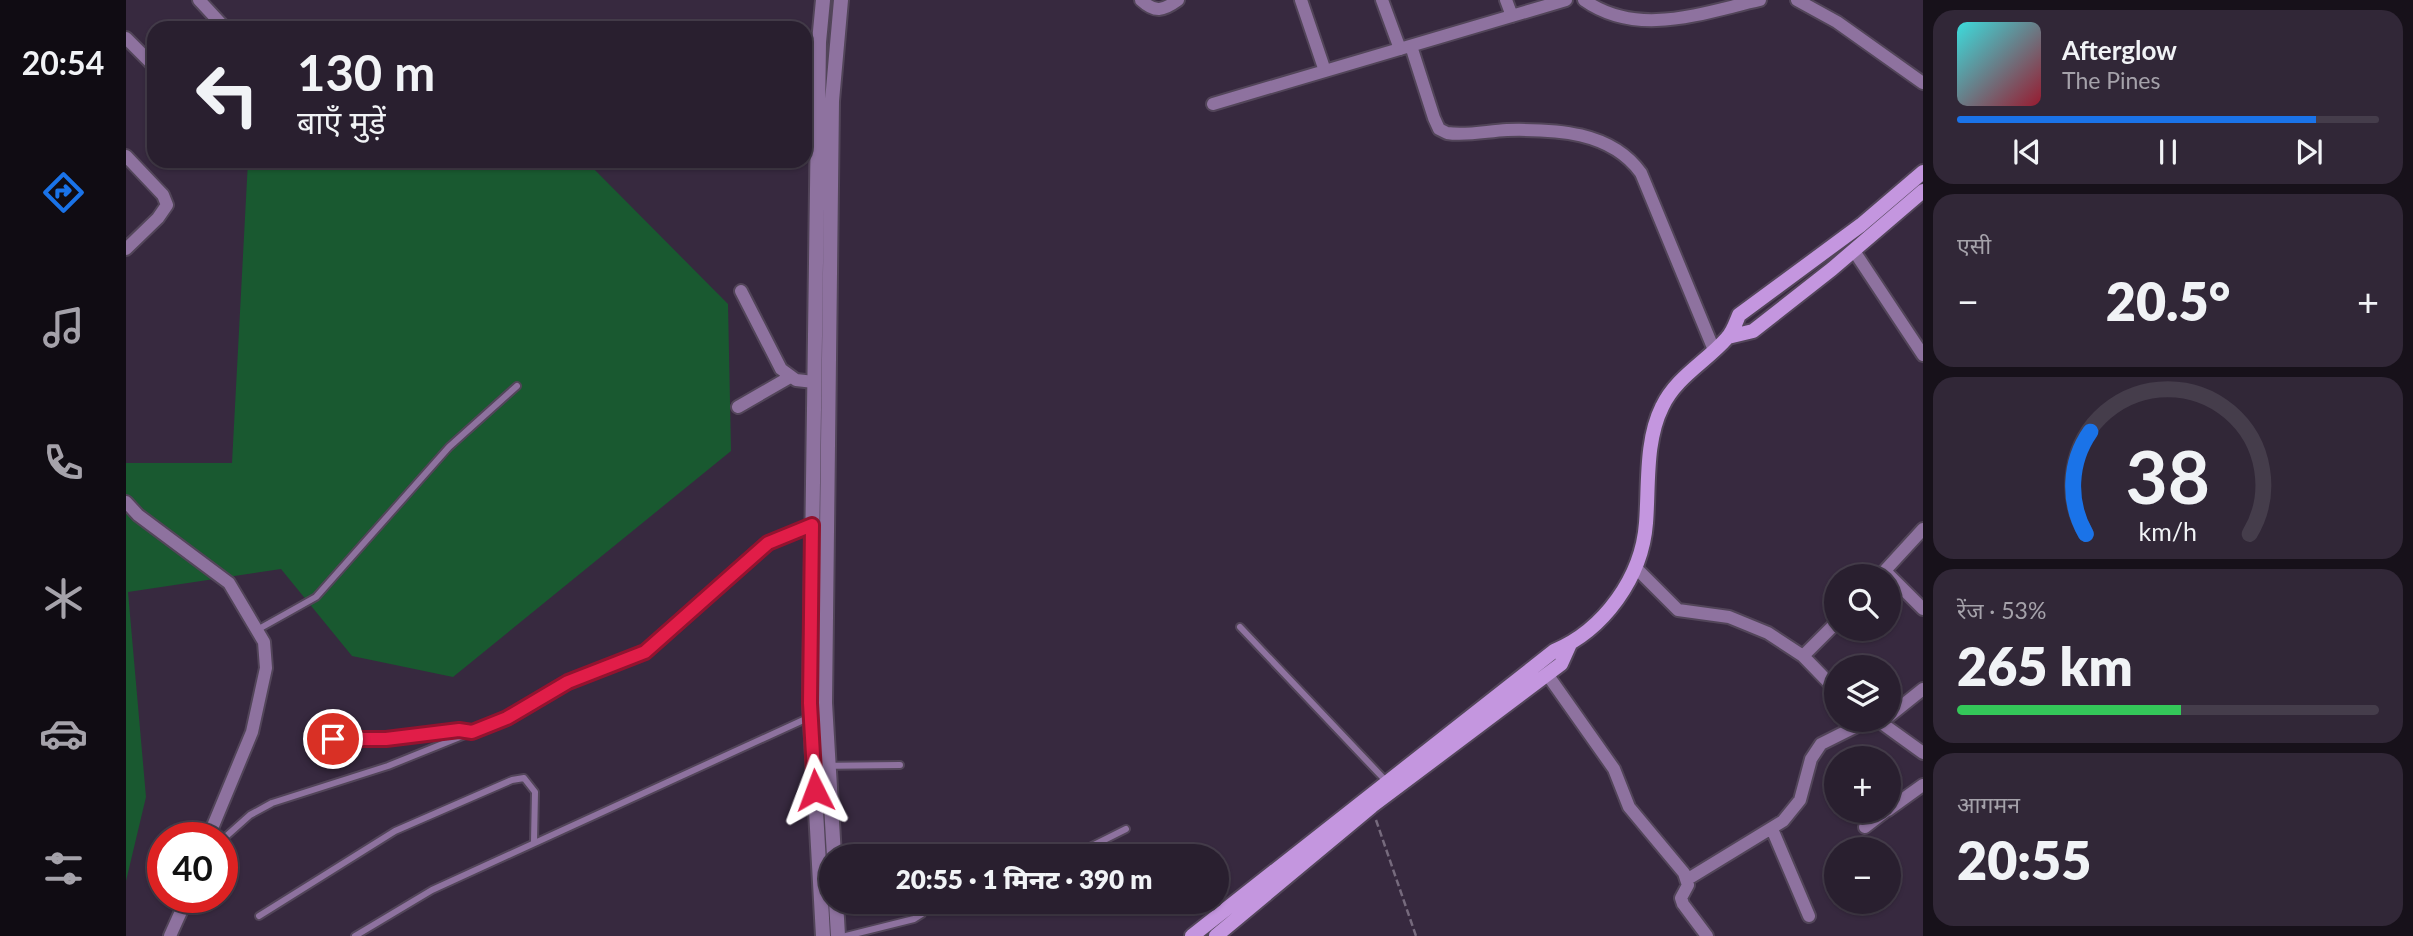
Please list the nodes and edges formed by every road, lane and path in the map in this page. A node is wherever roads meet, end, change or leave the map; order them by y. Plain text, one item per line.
1 (199, 0) edge
2 (822, 0) edge
3 (841, 0) edge
4 (1141, 0) edge
5 (1178, 0) edge
6 (1301, 0) edge
7 (1382, 0) edge
8 (1506, 0) edge
9 (1566, 0) edge
10 (1584, 0) edge
11 (1760, 0) edge
12 (1797, 0) edge
13 (1512, 16) junction
14 (218, 21) edge
15 (126, 38) edge
16 (1406, 47) junction
17 (147, 59) edge
18 (1325, 71) junction
19 (1923, 83) edge
20 (1213, 104) dead end
21 (126, 156) edge
22 (1923, 172) edge
23 (1923, 191) edge
24 (126, 249) edge
25 (1854, 251) junction
26 (741, 291) dead end
27 (1728, 337) junction
28 (1714, 350) junction
29 (1923, 355) edge
30 (790, 377) junction
31 (814, 382) junction
32 (517, 387) dead end
33 (738, 407) dead end
34 (126, 502) edge
35 (812, 525) junction
36 (1923, 529) edge
37 (1891, 564) edge
38 (1635, 567) junction
39 (1901, 590) edge
40 (1923, 609) edge
41 (1241, 626) dead end
42 (257, 630) junction
43 (1824, 635) edge
44 (1570, 644) junction
45 (1803, 656) junction
46 (1547, 674) junction
47 (1824, 678) edge
48 (1923, 689) edge
49 (1901, 704) edge
50 (811, 716) junction
51 (472, 732) junction
52 (1849, 732) edge
53 (1896, 732) edge
54 (333, 739) dead end
55 (1923, 753) edge
56 (900, 765) dead end
57 (821, 766) junction
58 (1386, 781) junction
59 (1923, 785) edge
60 (1901, 801) edge
61 (1372, 806) junction
62 (215, 822) edge
63 (1870, 823) edge
64 (238, 826) edge
65 (1865, 827) dead end
66 (1126, 828) dead end
67 (1772, 829) junction
68 (534, 842) junction
69 (832, 844) edge
70 (1095, 844) edge
71 (1688, 879) junction
72 (180, 913) edge
73 (837, 914) edge
74 (922, 914) edge
75 (259, 916) dead end
76 (1809, 916) dead end
77 (170, 936) edge
78 (355, 936) edge
79 (824, 936) edge
80 (838, 936) edge
81 (846, 936) edge
82 (1192, 936) edge
83 (1216, 936) edge
84 (1416, 936) edge
85 (1707, 936) edge

1 - 14 street
2 - 31 street
3 - 57 street
4 - 5 street
6 - 18 street
7 - 16 street
8 - 13 street
9 - 13 street
10 - 11 street
12 - 19 street
13 - 16 street
15 - 17 street
16 - 18 street
16 - 28 street
18 - 20 street
21 - 24 street
22 - 27 main road
23 - 25 main road
25 - 27 main road
25 - 29 street
26 - 30 street
27 - 28 main road
28 - 38 main road
30 - 31 street
30 - 33 street
31 - 35 street
32 - 42 lane
34 - 42 street
35 - 50 street
35 - 51 lane
36 - 37 street
38 - 44 main road
38 - 45 street
39 - 40 street
41 - 58 lane
42 - 62 street
43 - 45 street
44 - 46 main road
44 - 58 main road
45 - 47 street
46 - 61 main road
46 - 71 street
48 - 49 street
50 - 57 street
50 - 68 lane
51 - 54 lane
51 - 64 lane
52 - 67 street
53 - 55 street
56 - 57 lane
57 - 69 street
57 - 79 street
58 - 82 main road
59 - 60 street
61 - 83 main road
61 - 84 path
63 - 65 street
66 - 70 lane
67 - 71 street
67 - 76 street
68 - 75 lane
68 - 78 lane
71 - 85 street
72 - 77 street
73 - 80 street
74 - 81 lane

